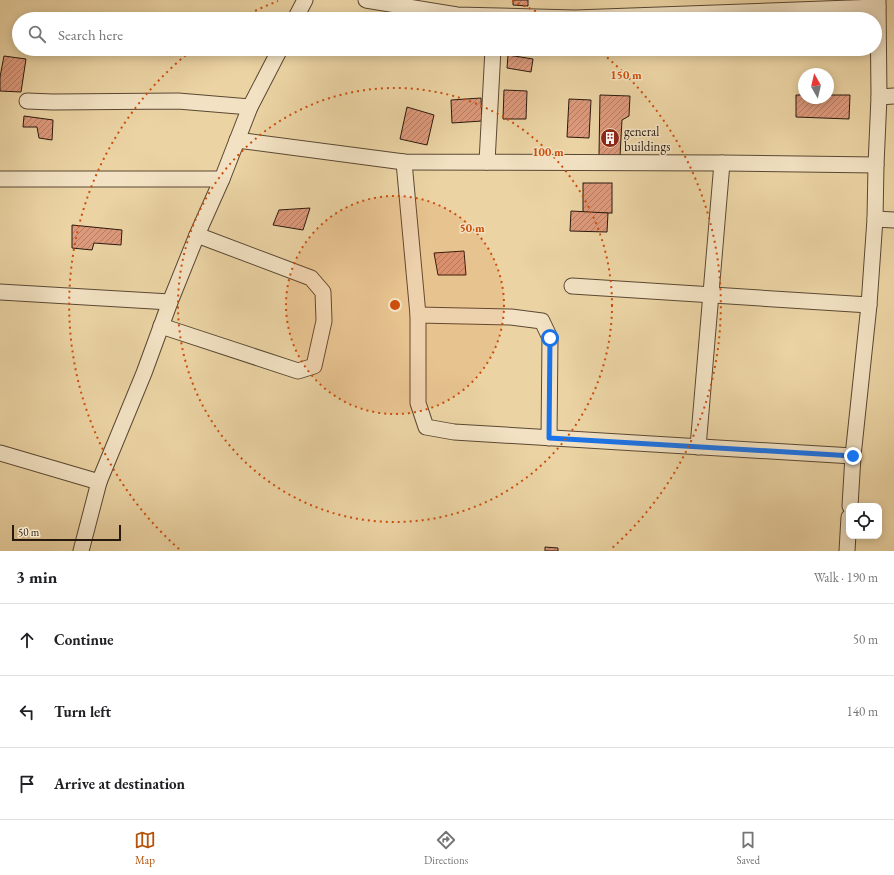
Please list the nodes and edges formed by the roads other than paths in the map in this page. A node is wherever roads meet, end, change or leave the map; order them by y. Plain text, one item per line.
1 (305, 0) edge
2 (366, 0) edge
3 (878, 3) edge
4 (299, 12) edge
5 (439, 12) edge
6 (696, 12) edge
7 (276, 56) edge
8 (493, 56) edge
9 (879, 56) edge
10 (894, 96) edge
11 (879, 97) junction
12 (27, 101) dead end
13 (250, 107) junction
14 (237, 140) junction
15 (404, 162) junction
16 (488, 162) junction
17 (722, 163) junction
18 (876, 165) junction
19 (0, 179) edge
20 (222, 179) junction
21 (875, 219) junction
22 (894, 220) edge
23 (196, 235) junction
24 (572, 286) dead end
25 (0, 292) edge
26 (712, 295) junction
27 (170, 302) junction
28 (869, 305) junction
29 (418, 315) junction
30 (161, 326) junction
31 (549, 438) junction
32 (698, 447) junction
33 (0, 454) edge
34 (853, 456) junction
35 (99, 482) junction
36 (850, 503) edge
37 (848, 539) edge
38 (81, 551) edge
39 (847, 551) edge

1 - 4 street
2 - 5 street
3 - 6 street
7 - 13 street
8 - 16 street
9 - 11 street
10 - 11 street
11 - 18 street
12 - 13 street
13 - 14 street
14 - 15 street
14 - 20 street
15 - 16 street
15 - 29 street
16 - 17 street
17 - 18 street
17 - 26 street
18 - 21 street
19 - 20 street
20 - 23 street
21 - 22 street
21 - 28 street
23 - 27 street
23 - 30 street
24 - 26 street
25 - 27 street
26 - 28 street
26 - 32 street
27 - 30 street
28 - 34 street
29 - 31 street
29 - 31 street
30 - 35 street
31 - 32 street
32 - 34 street
33 - 35 street
34 - 36 street
35 - 38 street
37 - 39 street

